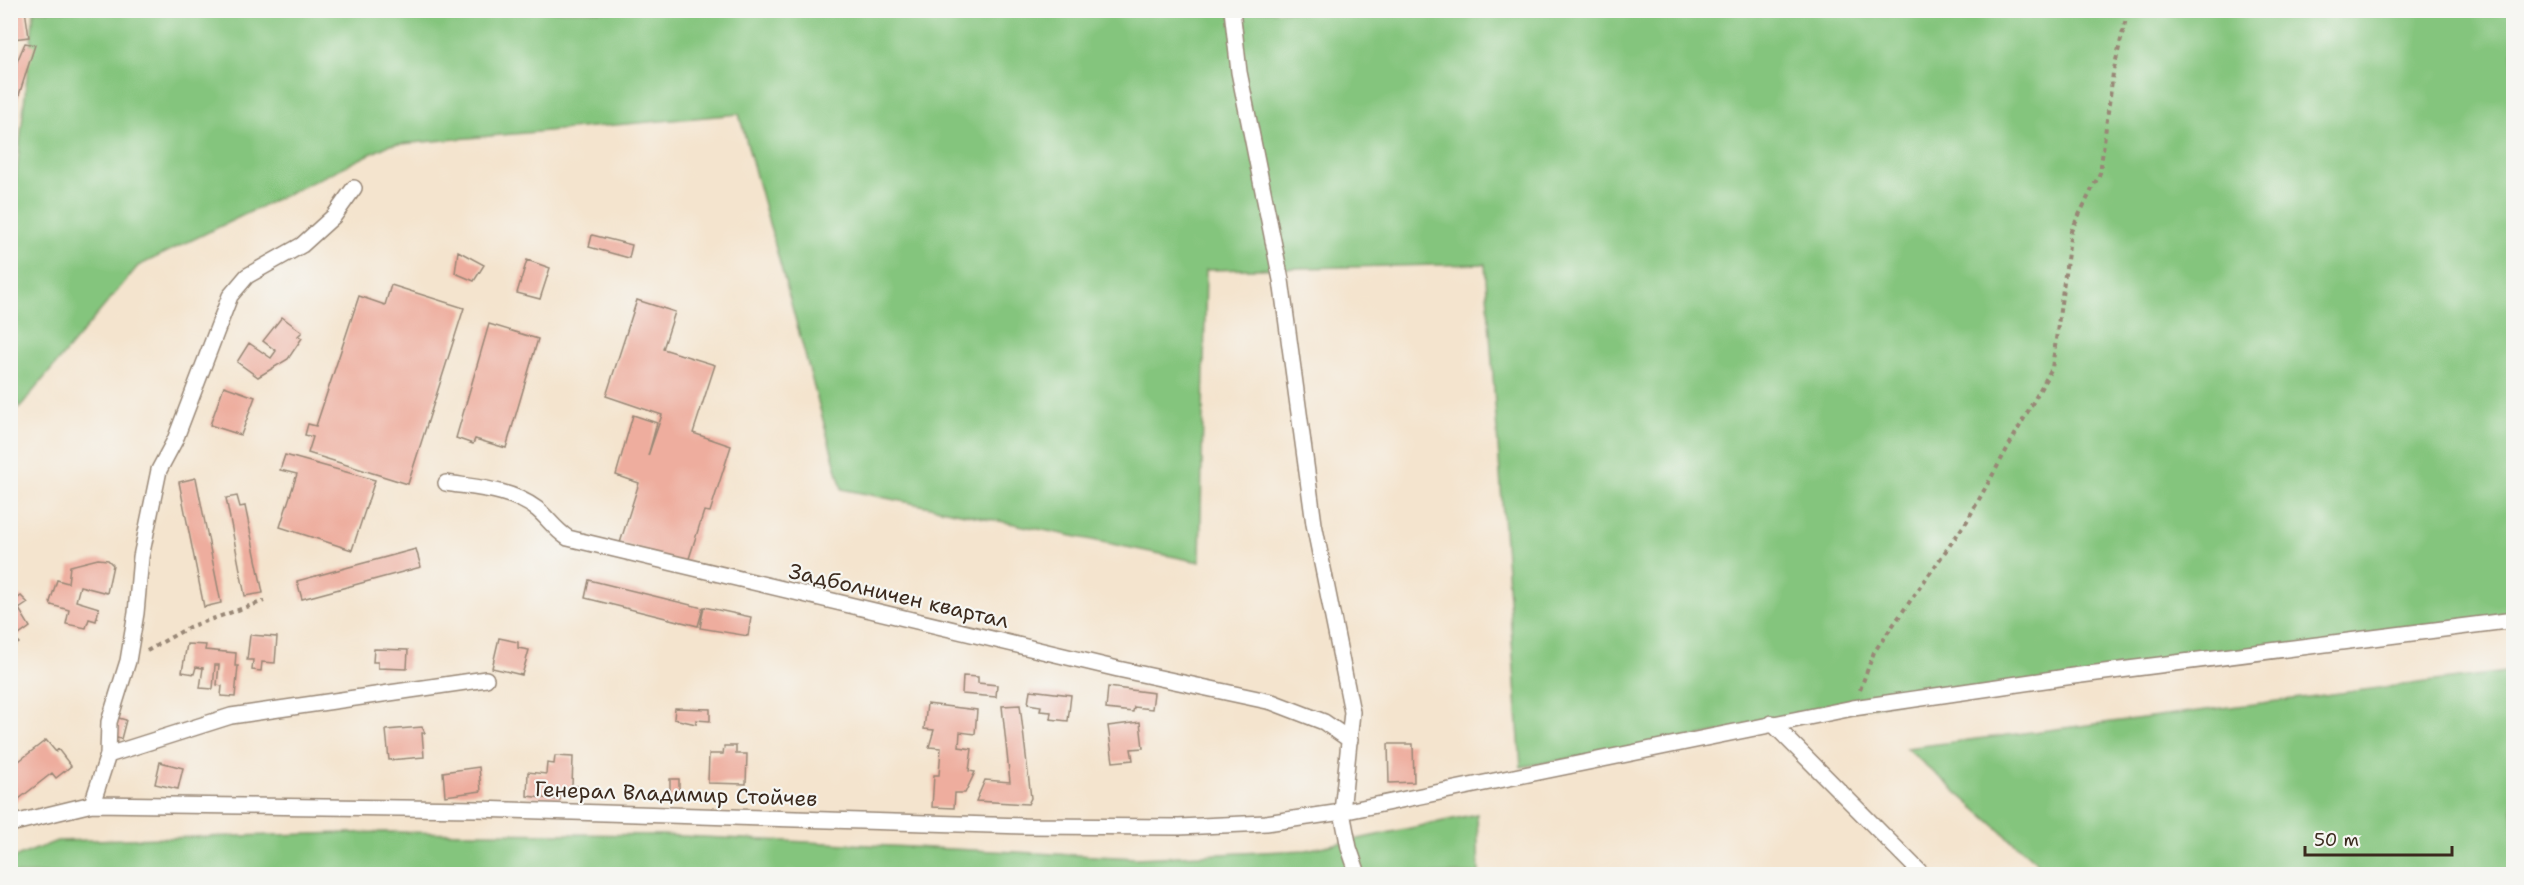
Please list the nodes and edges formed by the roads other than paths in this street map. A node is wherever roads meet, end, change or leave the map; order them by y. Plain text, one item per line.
1 (1232, 10) edge
2 (354, 188) dead end
3 (446, 483) dead end
4 (2514, 620) edge
5 (486, 679) dead end
6 (1773, 723) junction
7 (1350, 740) junction
8 (108, 755) junction
9 (92, 804) junction
10 (1342, 812) junction
11 (10, 824) edge
12 (1358, 874) edge
13 (1922, 874) edge

1 - 7 street
2 - 8 street
3 - 7 street, Задболничен квартал
4 - 6 street, Генерал Владимир Стойчев
5 - 8 street
6 - 10 street, Генерал Владимир Стойчев
6 - 13 street
7 - 10 street
8 - 9 street
9 - 10 street, Генерал Владимир Стойчев
9 - 11 street, Генерал Владимир Стойчев
10 - 12 street

